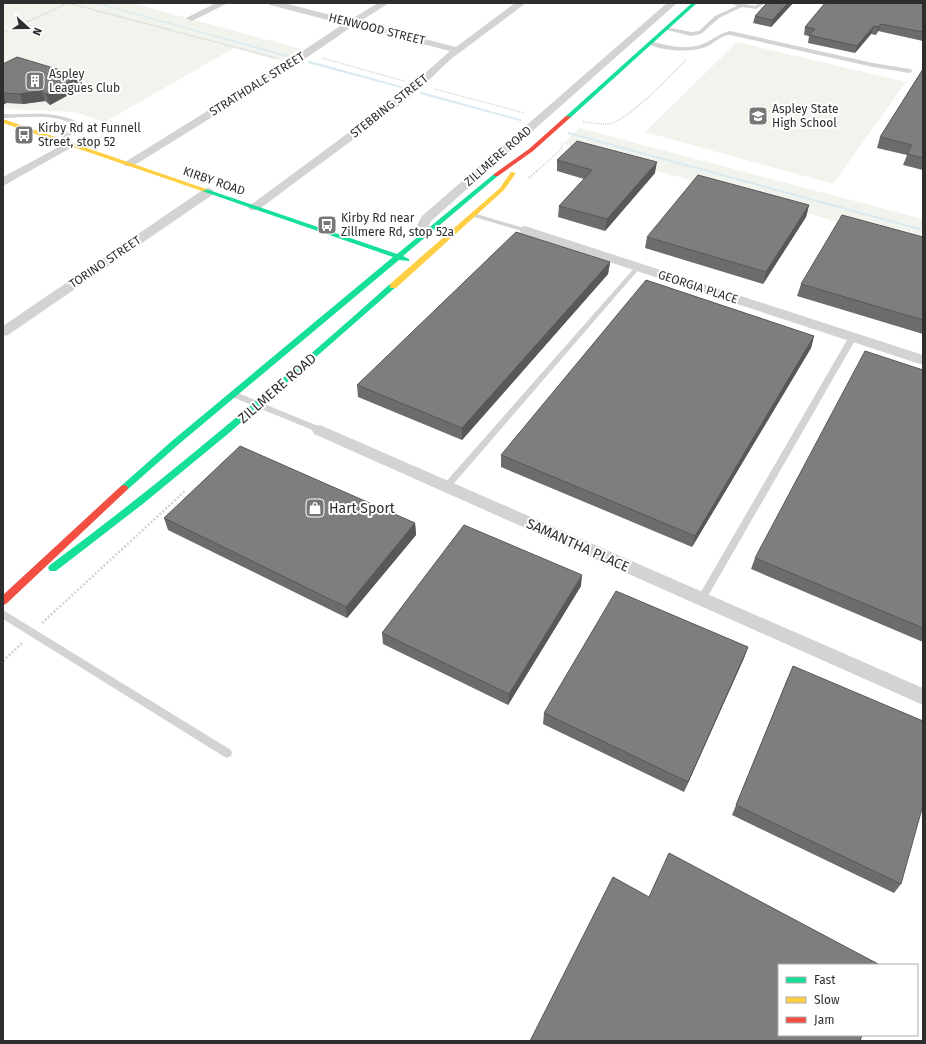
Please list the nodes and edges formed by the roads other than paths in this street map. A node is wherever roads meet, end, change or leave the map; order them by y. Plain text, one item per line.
1 (223, 3) edge
2 (273, 3) edge
3 (384, 3) edge
4 (521, 3) edge
5 (672, 3) edge
6 (695, 3) edge
7 (732, 3) edge
8 (763, 3) edge
9 (742, 5) junction
10 (191, 18) dead end
11 (352, 23) junction
12 (666, 29) junction
13 (650, 43) junction
14 (689, 49) junction
15 (457, 50) junction
16 (678, 54) dead end
17 (910, 71) dead end
18 (581, 82) junction
19 (602, 87) junction
20 (3, 116) edge
21 (3, 121) edge
22 (65, 142) junction
23 (531, 150) junction
24 (129, 164) junction
25 (3, 182) edge
26 (208, 192) junction
27 (254, 207) junction
28 (473, 215) junction
29 (525, 230) joint
30 (426, 233) junction
31 (374, 248) junction
32 (397, 256) junction
33 (418, 263) junction
34 (638, 267) junction
35 (371, 278) junction
36 (3, 332) edge
37 (853, 337) junction
38 (923, 360) edge
39 (233, 394) junction
40 (259, 405) junction
41 (320, 430) joint
42 (447, 486) junction
43 (701, 600) junction
44 (3, 602) edge
45 (3, 614) edge
46 (923, 697) edge
47 (227, 753) dead end

1 - 10 street
2 - 11 street, HENWOOD STREET
3 - 11 street, STRATHDALE STREET
4 - 15 street, STEBBING STREET
5 - 18 street, ZILLMERE ROAD
6 - 12 main road, ZILLMERE ROAD
7 - 9 lane
8 - 9 lane
9 - 12 lane
11 - 15 street, HENWOOD STREET
11 - 24 street, STRATHDALE STREET
12 - 13 main road, ZILLMERE ROAD
13 - 14 lane
13 - 19 main road, ZILLMERE ROAD
14 - 16 lane
14 - 17 lane
15 - 27 street, STEBBING STREET
18 - 19 street
18 - 30 street, ZILLMERE ROAD
19 - 23 main road, ZILLMERE ROAD
20 - 22 lane
21 - 22 main road, KIRBY ROAD
22 - 24 main road, KIRBY ROAD
22 - 25 street
23 - 28 main road, ZILLMERE ROAD
23 - 30 main road, ZILLMERE ROAD
24 - 26 main road, KIRBY ROAD
26 - 27 main road, KIRBY ROAD
26 - 36 street, TORINO STREET
27 - 31 main road, KIRBY ROAD
28 - 29 lane, GEORGIA PLACE
28 - 33 main road, ZILLMERE ROAD
29 - 34 street, GEORGIA PLACE
30 - 32 main road, ZILLMERE ROAD
31 - 32 main road, KIRBY ROAD
31 - 35 main road
32 - 33 main road, KIRBY ROAD
32 - 35 main road, ZILLMERE ROAD
33 - 40 main road, ZILLMERE ROAD
34 - 37 street, GEORGIA PLACE
34 - 42 lane
35 - 39 main road, ZILLMERE ROAD
37 - 38 street, GEORGIA PLACE
37 - 43 lane
39 - 40 lane, SAMANTHA PLACE
39 - 44 main road, ZILLMERE ROAD
40 - 41 lane, SAMANTHA PLACE
40 - 44 main road, ZILLMERE ROAD
41 - 42 street, SAMANTHA PLACE
42 - 43 street, SAMANTHA PLACE
43 - 46 street, SAMANTHA PLACE
45 - 47 lane

